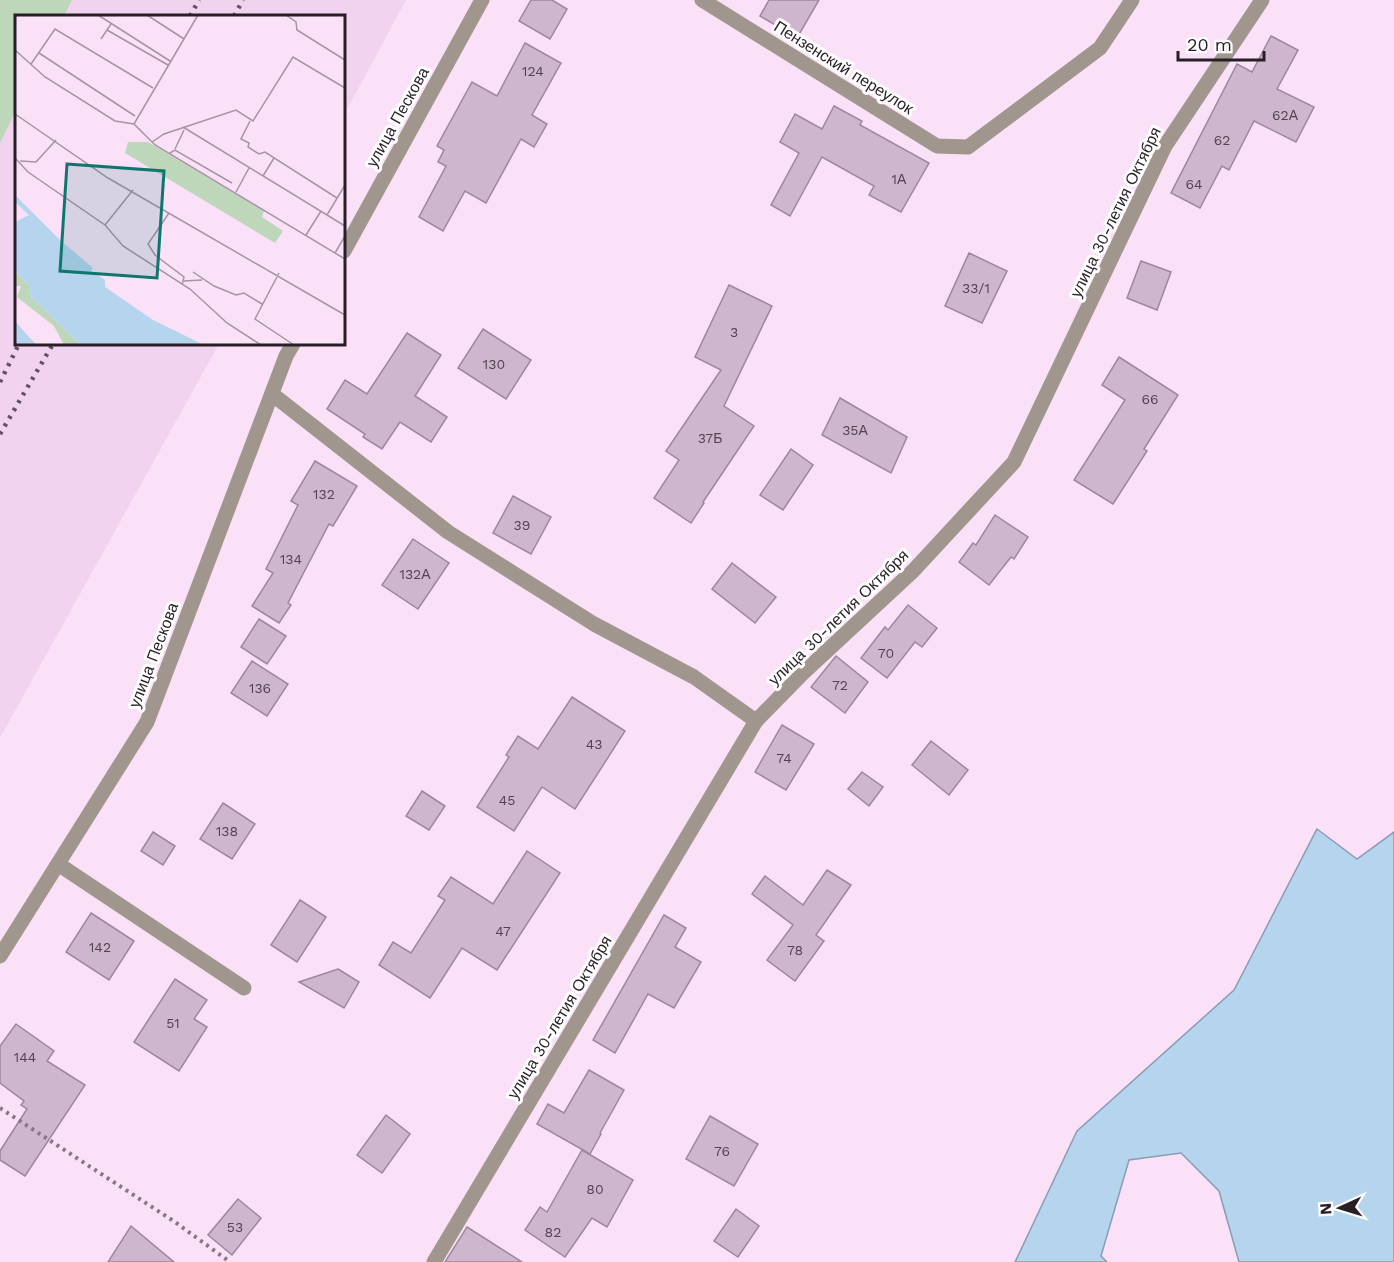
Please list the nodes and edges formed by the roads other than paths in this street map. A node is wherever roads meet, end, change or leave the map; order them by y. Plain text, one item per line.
1 (482, 0) edge
2 (702, 0) edge
3 (1132, 0) edge
4 (1262, 0) edge
5 (345, 249) edge
6 (292, 345) edge
7 (272, 394) junction
8 (756, 721) junction
9 (58, 864) junction
10 (0, 956) edge
11 (244, 988) dead end
12 (434, 1262) edge

1 - 5 street, улица Пескова
2 - 3 street, Пензенский переулок
4 - 8 street, улица 30-летия Октября
6 - 7 street, улица Пескова
7 - 8 street
7 - 9 street, улица Пескова
8 - 12 street, улица 30-летия Октября
9 - 10 street, улица Пескова
9 - 11 street

